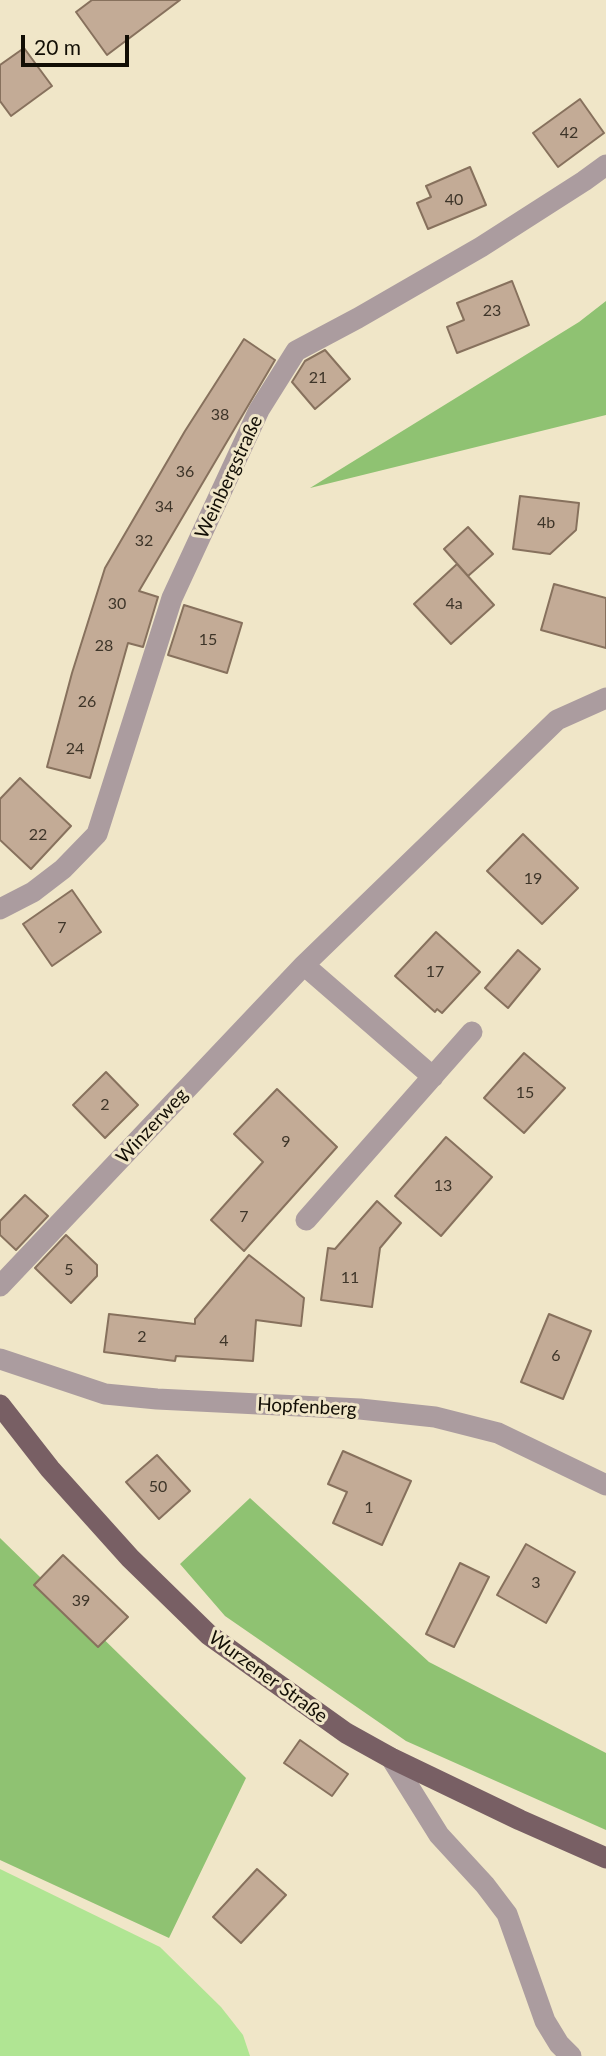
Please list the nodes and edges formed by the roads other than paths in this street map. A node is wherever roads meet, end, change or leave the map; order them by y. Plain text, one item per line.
1 (606, 165) edge
2 (606, 698) edge
3 (0, 909) edge
4 (304, 965) junction
5 (472, 1032) dead end
6 (433, 1077) junction
7 (306, 1220) dead end
8 (0, 1286) edge
9 (0, 1359) edge
10 (0, 1405) edge
11 (606, 1485) edge
12 (391, 1758) junction
13 (606, 1858) edge
14 (571, 2056) edge

1 - 3 street, Weinbergstraße
2 - 4 street, Winzerweg
4 - 6 street
4 - 8 street, Winzerweg
5 - 6 street
6 - 7 street
9 - 11 street, Hopfenberg
10 - 12 main road, Wurzener Straße
12 - 13 main road, Wurzener Straße
12 - 14 street

